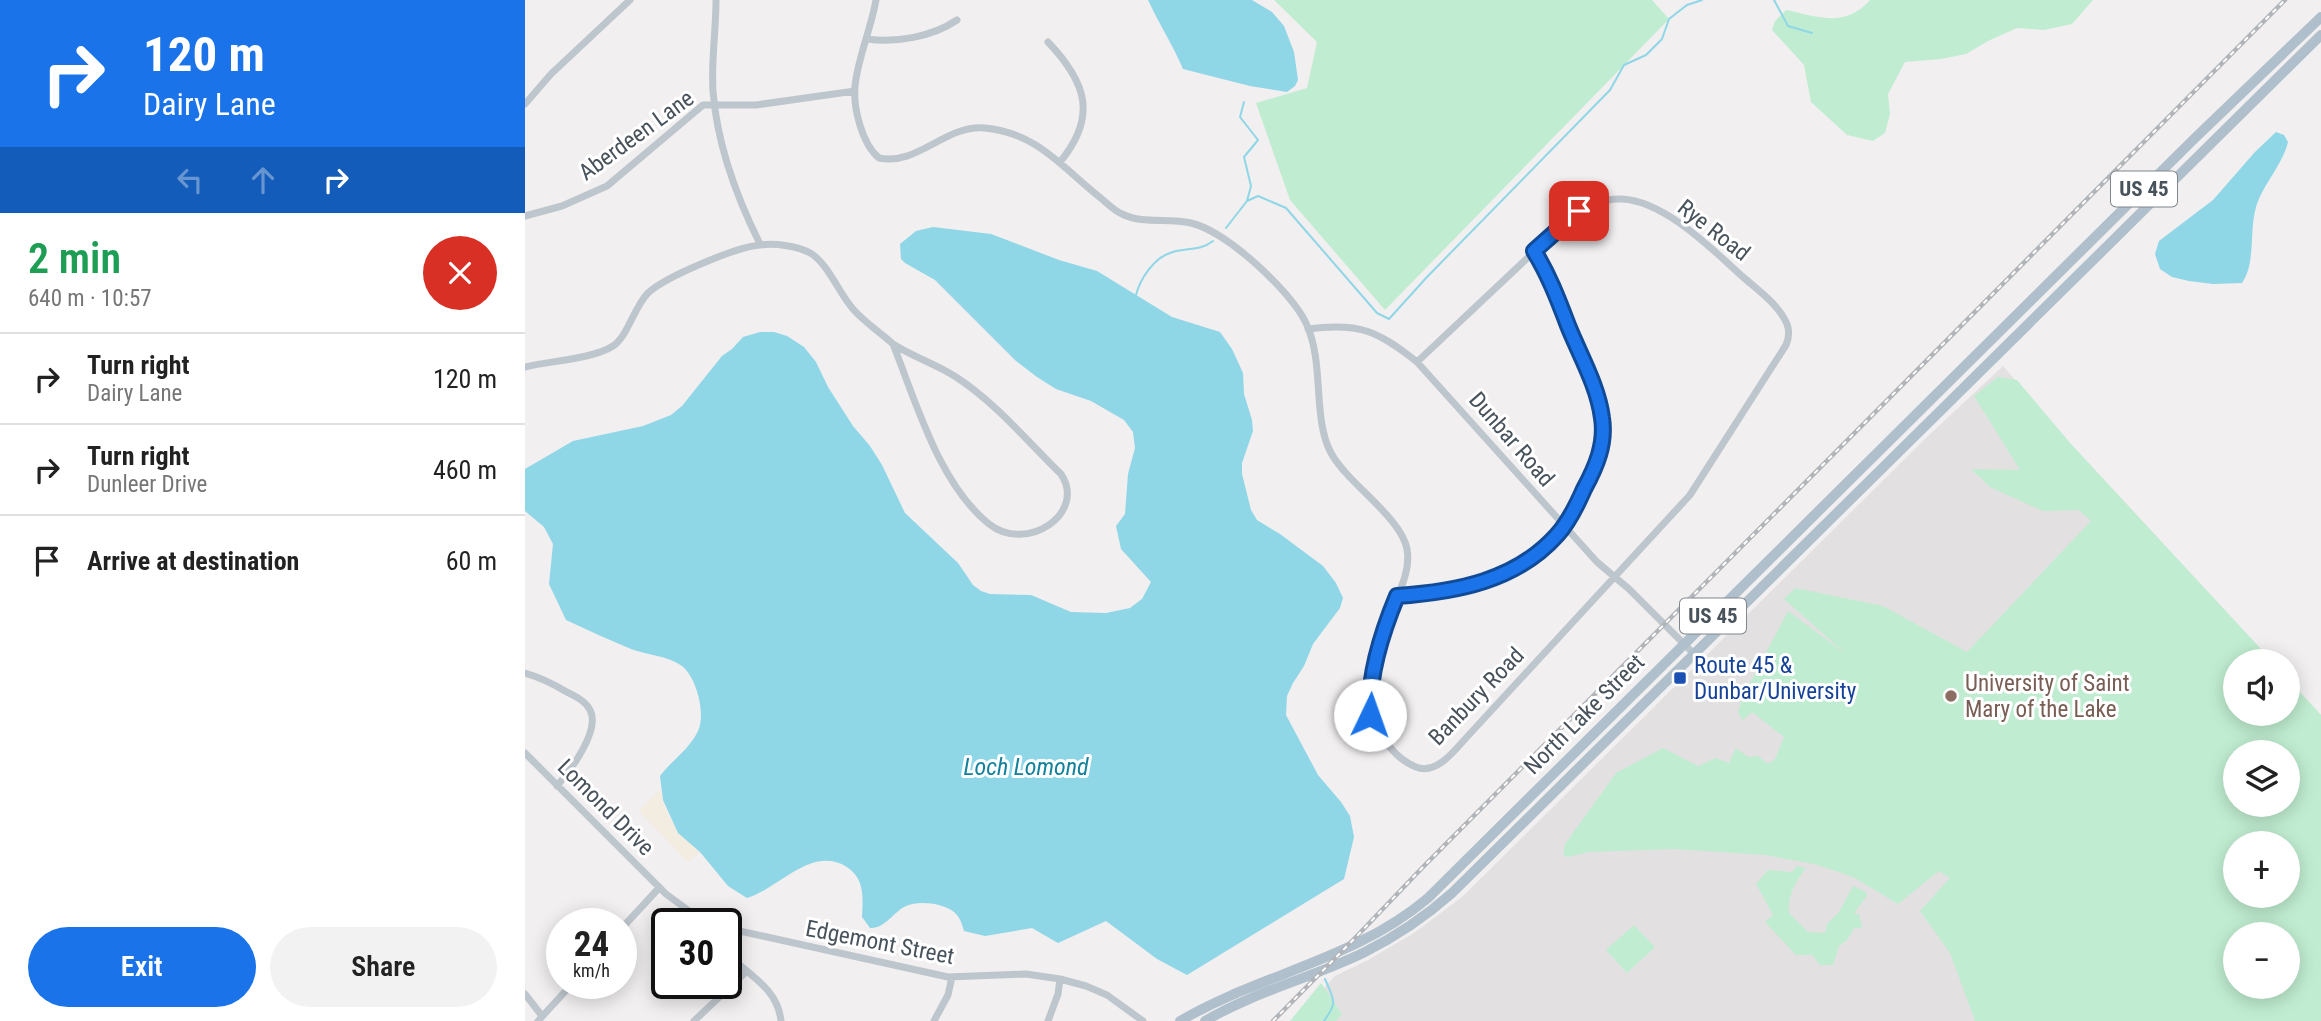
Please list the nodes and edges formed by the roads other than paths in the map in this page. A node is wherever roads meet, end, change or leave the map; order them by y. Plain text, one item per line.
1 (630, 0) edge
2 (716, 0) edge
3 (876, 0) edge
4 (2321, 17) edge
5 (957, 20) dead end
6 (2321, 35) edge
7 (867, 39) junction
8 (1048, 42) dead end
9 (855, 91) junction
10 (525, 104) edge
11 (715, 104) junction
12 (1060, 162) junction
13 (525, 216) edge
14 (760, 244) junction
15 (1534, 251) junction
16 (1308, 329) junction
17 (893, 344) junction
18 (1786, 345) joint
19 (1417, 362) junction
20 (525, 367) edge
21 (1564, 527) junction
22 (1614, 576) junction
23 (1397, 596) junction
24 (1685, 644) junction
25 (1694, 654) junction
26 (525, 673) edge
27 (525, 753) edge
28 (557, 786) junction
29 (659, 888) junction
30 (685, 908) edge
31 (637, 912) edge
32 (742, 931) edge
33 (742, 967) edge
34 (747, 971) junction
35 (952, 977) junction
36 (1060, 979) junction
37 (525, 994) edge
38 (558, 999) edge
39 (540, 1018) edge
40 (694, 1021) edge
41 (781, 1021) edge
42 (934, 1021) edge
43 (1048, 1021) edge
44 (1143, 1021) edge
45 (1179, 1021) edge
46 (1205, 1021) edge

1 - 10 street
2 - 11 street
3 - 7 street, Banbury Road
4 - 24 main road, North Lake Street / US 45
5 - 7 street
6 - 25 main road, North Lake Street / US 45
7 - 9 street, Banbury Road
8 - 12 street
9 - 11 street, Aberdeen Lane
9 - 12 street, Banbury Road
11 - 13 street, Aberdeen Lane
11 - 14 street
12 - 16 street, Banbury Road
14 - 17 street
14 - 20 street
15 - 18 street, Rye Road
15 - 19 street
15 - 21 street
16 - 19 street, Dunbar Road
16 - 23 street, Banbury Road
17 - 17 street
18 - 22 street, Banbury Road
19 - 21 street, Dunbar Road
21 - 22 street, Dunbar Road
21 - 23 street
22 - 23 street, Banbury Road
22 - 24 street, Dunbar Road
24 - 25 street, Dunbar Road
24 - 45 main road, North Lake Street / US 45
25 - 46 main road, North Lake Street / US 45
26 - 28 street
27 - 28 street, Lomond Drive
28 - 29 street, Lomond Drive
29 - 30 street
29 - 31 street
32 - 35 street, Edgemont Street
33 - 34 street
34 - 40 street
34 - 41 street
35 - 36 street, Edgemont Street
35 - 42 street
36 - 43 street
36 - 44 street, Edgemont Street
37 - 39 street
38 - 39 street

